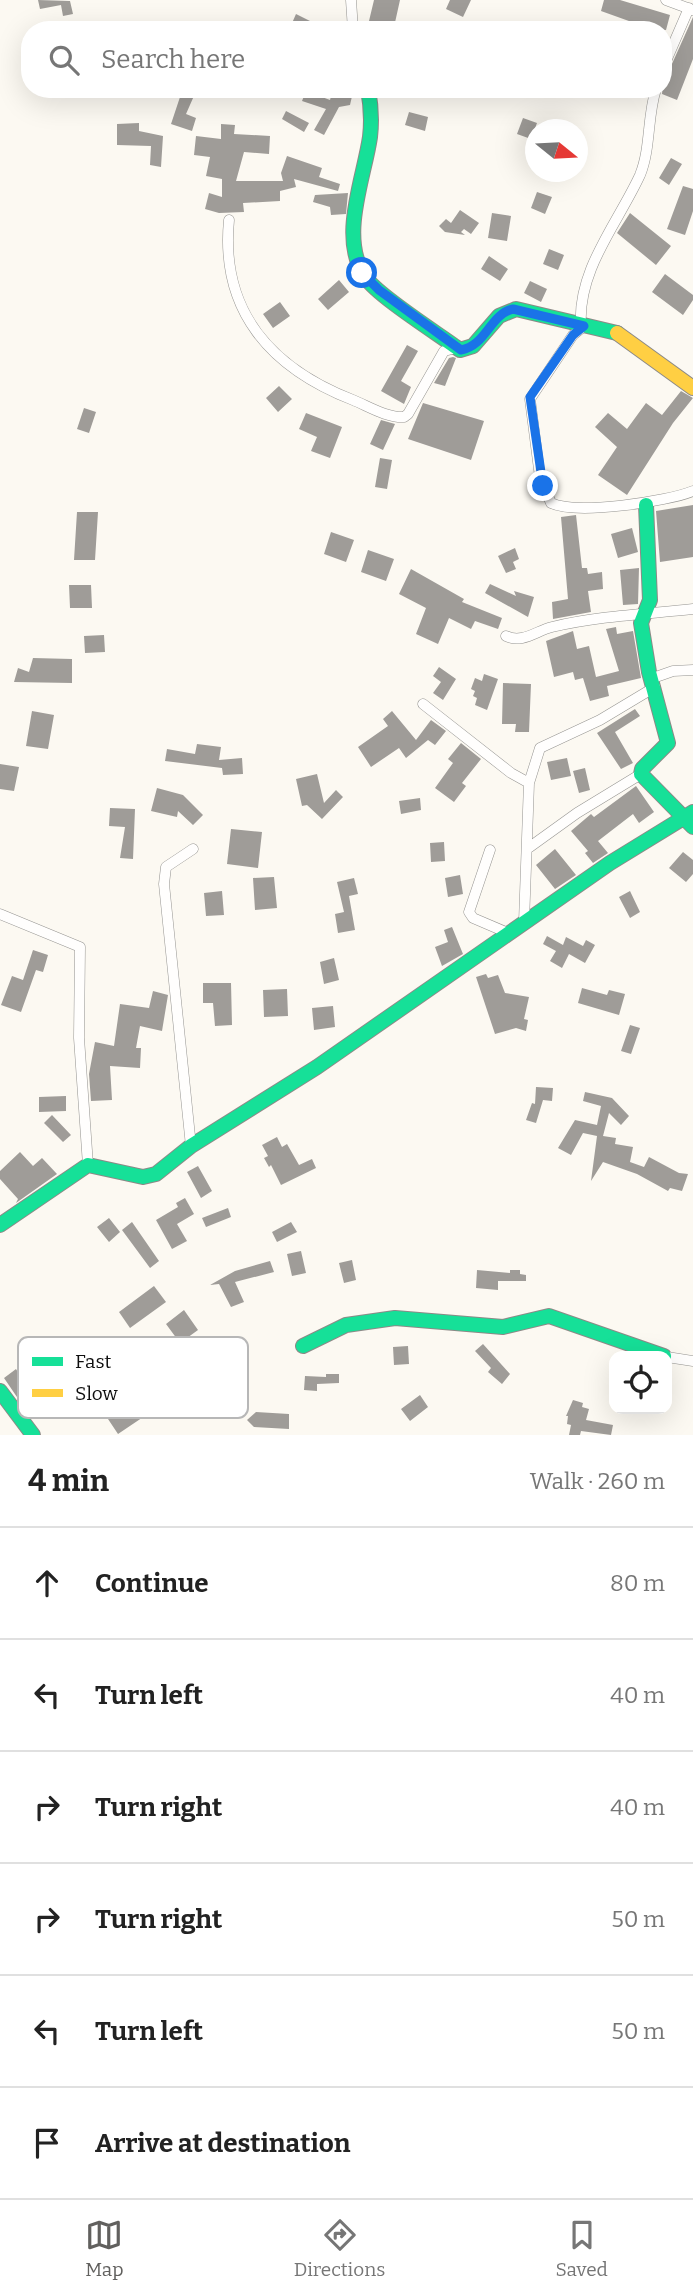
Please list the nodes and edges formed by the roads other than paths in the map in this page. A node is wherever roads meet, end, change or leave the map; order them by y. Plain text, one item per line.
1 (351, 0) edge
2 (666, 0) edge
3 (678, 2) edge
4 (691, 9) edge
5 (352, 21) edge
6 (672, 49) edge
7 (370, 98) edge
8 (655, 98) edge
9 (229, 220) dead end
10 (582, 326) junction
11 (457, 348) junction
12 (693, 388) edge
13 (693, 491) edge
14 (646, 505) junction
15 (693, 609) edge
16 (646, 614) junction
17 (506, 636) dead end
18 (693, 670) edge
19 (654, 682) junction
20 (423, 704) dead end
21 (641, 774) junction
22 (529, 783) junction
23 (690, 819) edge
24 (193, 849) dead end
25 (527, 849) junction
26 (490, 850) dead end
27 (0, 914) edge
28 (524, 922) junction
29 (508, 933) junction
30 (191, 1146) junction
31 (88, 1165) junction
32 (0, 1225) edge
33 (303, 1346) dead end
34 (648, 1351) edge
35 (672, 1358) edge
36 (693, 1361) edge
37 (0, 1391) edge
38 (18, 1415) edge
39 (20, 1418) edge
40 (33, 1435) edge

1 - 5 street
2 - 3 street
3 - 4 street
4 - 6 street
7 - 11 street
8 - 10 street
9 - 11 street
10 - 11 street
10 - 12 street
10 - 14 street
13 - 14 street
14 - 16 street
15 - 16 street
16 - 17 street
16 - 19 street
18 - 19 street
19 - 21 street
19 - 22 street
20 - 22 street
21 - 23 street
21 - 25 street
22 - 25 street
23 - 28 street
24 - 30 street
25 - 28 street
26 - 29 street
27 - 31 street
28 - 29 street
29 - 30 street
30 - 31 street
31 - 32 street
33 - 34 street
35 - 36 street
37 - 38 street
39 - 40 street

